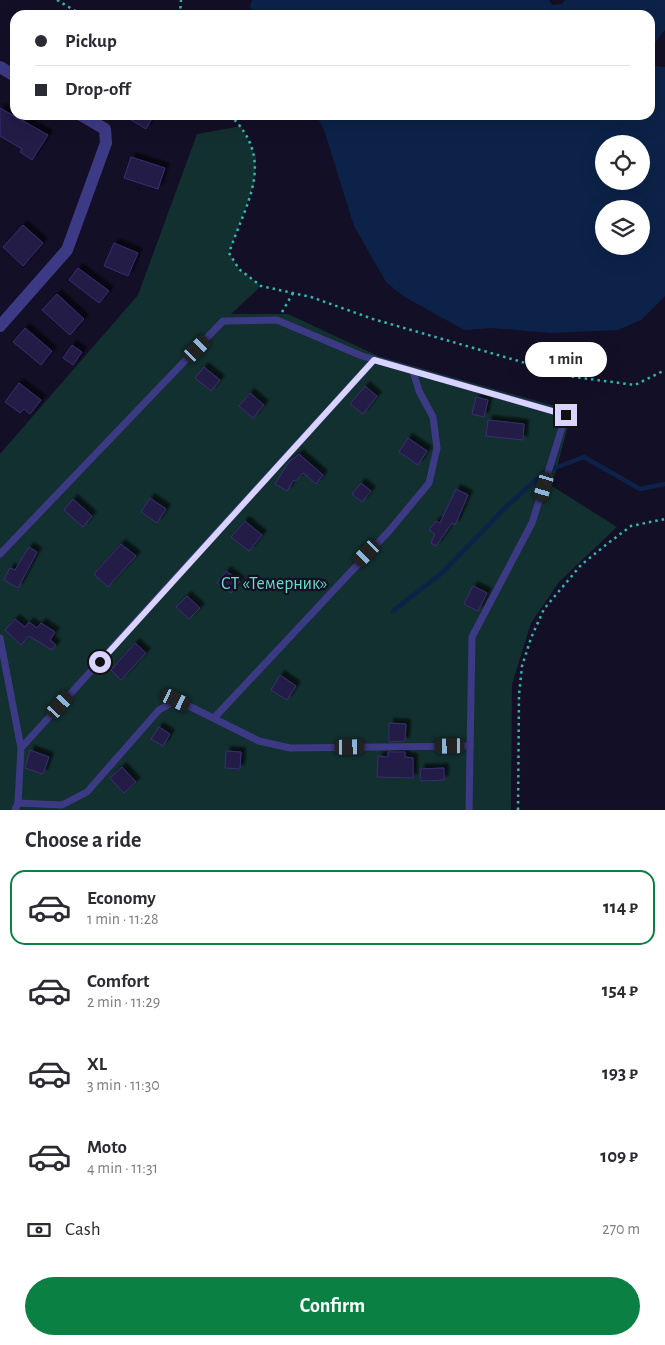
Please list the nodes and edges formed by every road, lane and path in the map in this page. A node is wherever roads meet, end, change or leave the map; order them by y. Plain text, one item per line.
1 (57, 0) edge
2 (74, 10) edge
3 (90, 120) edge
4 (235, 120) edge
5 (293, 293) junction
6 (277, 320) junction
7 (0, 326) edge
8 (374, 360) junction
9 (665, 370) edge
10 (413, 371) junction
11 (665, 518) edge
12 (0, 554) edge
13 (0, 638) edge
14 (214, 718) junction
15 (470, 746) junction
16 (21, 748) junction
17 (16, 806) edge
18 (468, 810) edge
19 (518, 810) edge

1 - 2 path
3 - 7 street
4 - 5 path
5 - 6 path
5 - 9 path
6 - 8 lane
6 - 12 lane
8 - 10 lane
8 - 16 lane
10 - 14 lane
10 - 15 lane
11 - 19 path
13 - 16 lane
14 - 15 lane
14 - 17 lane
15 - 18 lane
16 - 17 lane

